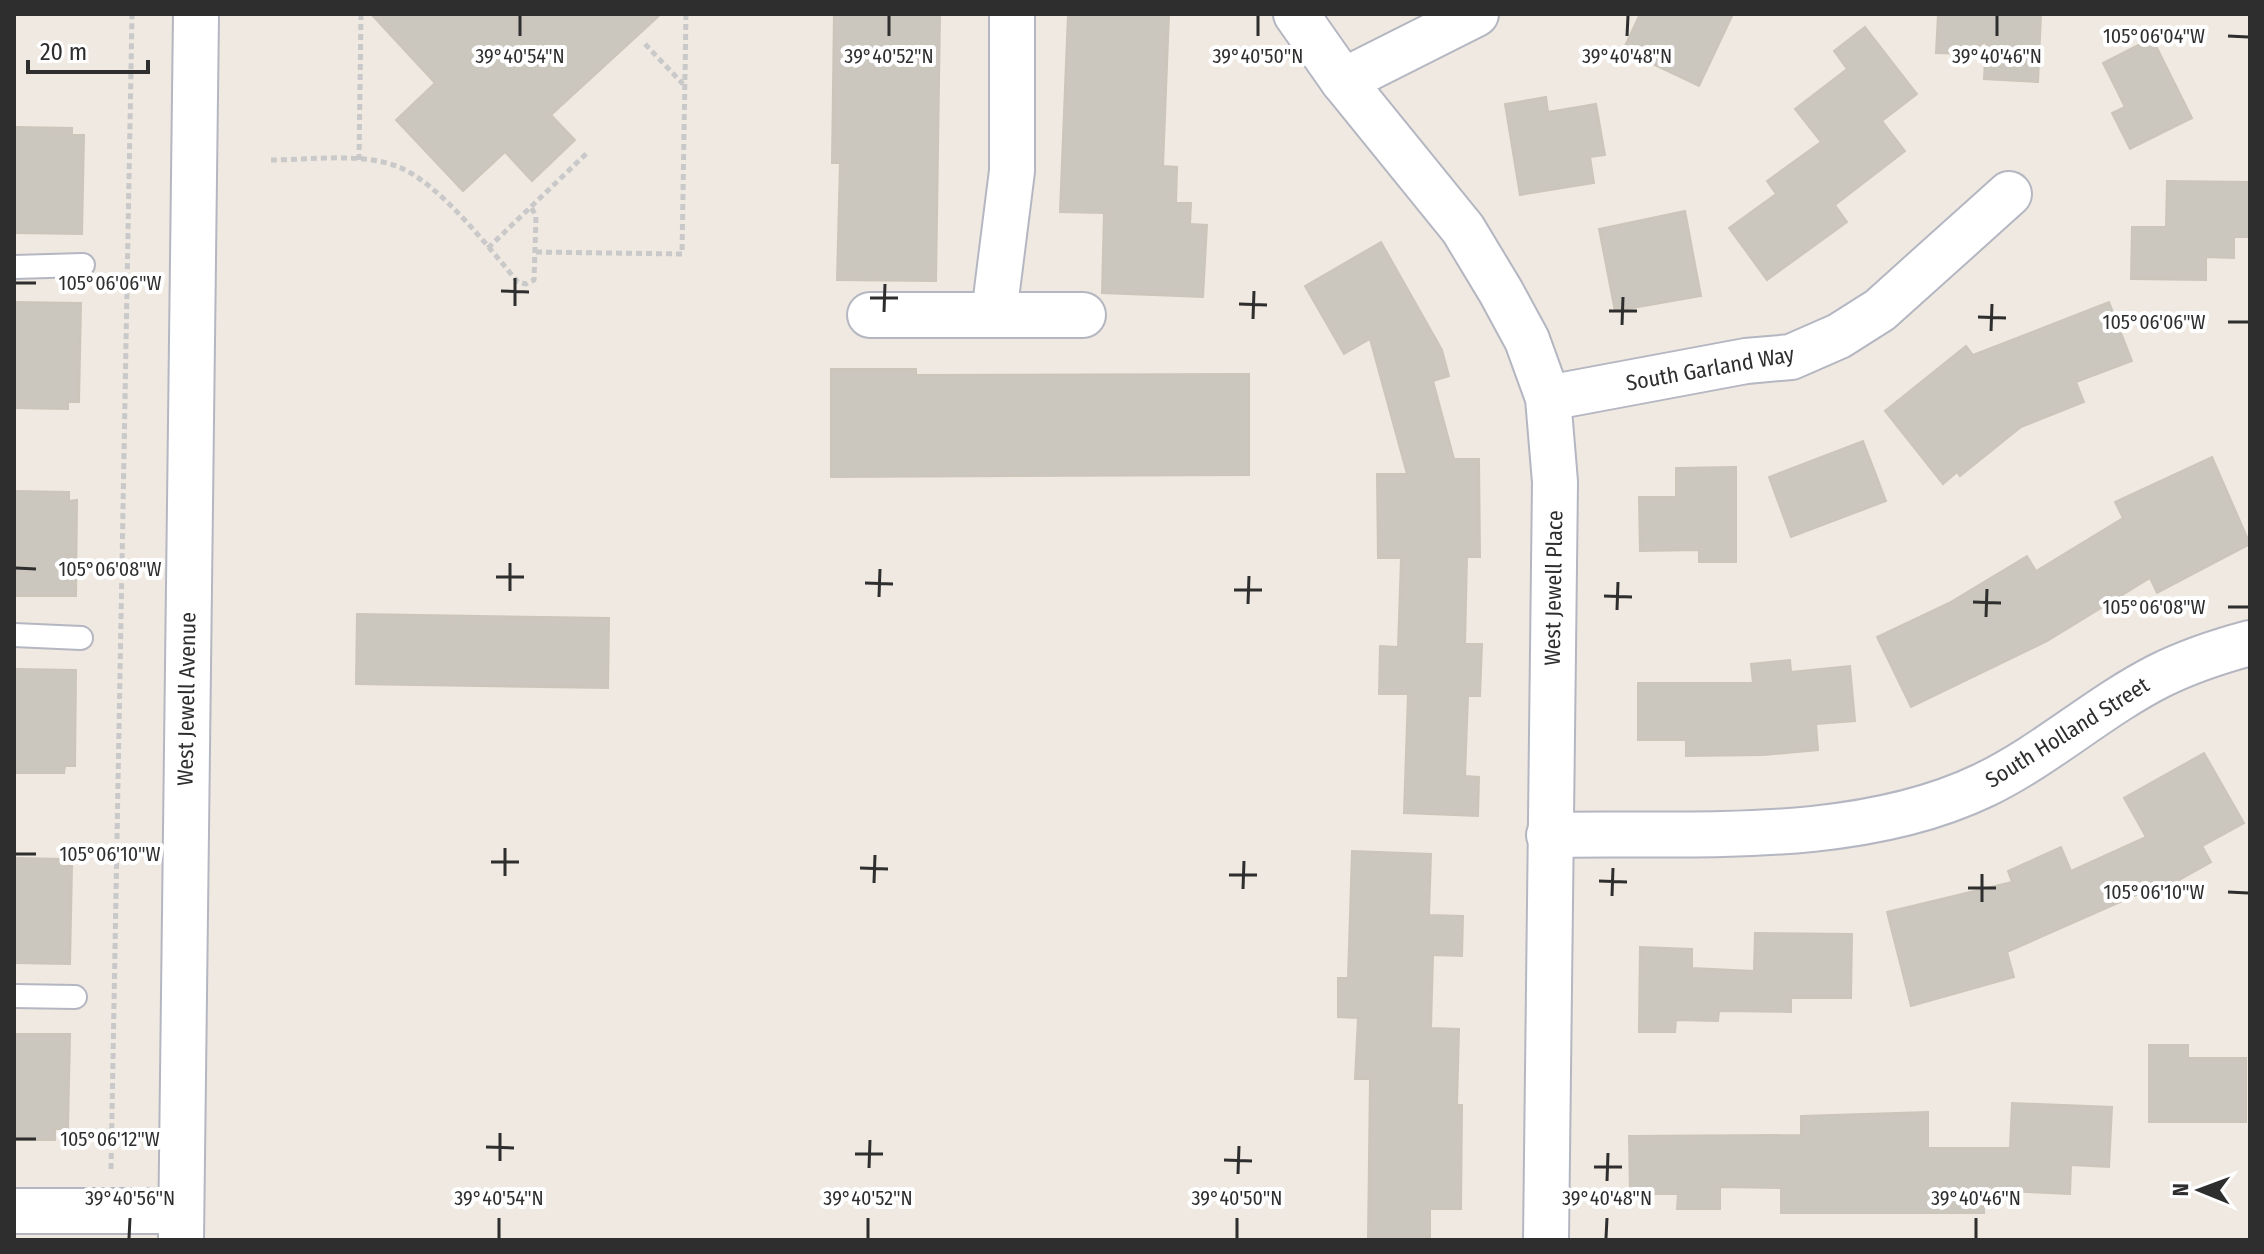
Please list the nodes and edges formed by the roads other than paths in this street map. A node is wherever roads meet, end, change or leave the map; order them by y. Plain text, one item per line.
1 (196, 14) edge
2 (1012, 14) edge
3 (1296, 14) edge
4 (1476, 14) edge
5 (1343, 81) junction
6 (2009, 194) dead end
7 (83, 265) dead end
8 (14, 267) edge
9 (994, 314) junction
10 (870, 315) dead end
11 (1083, 315) dead end
12 (1548, 398) junction
13 (14, 635) edge
14 (81, 638) dead end
15 (2250, 643) edge
16 (1549, 835) junction
17 (14, 996) edge
18 (75, 997) dead end
19 (14, 1211) edge
20 (180, 1226) edge
21 (1546, 1240) edge

1 - 20 street, West Jewell Avenue
2 - 9 street
3 - 5 street, West Jewell Place
4 - 5 street
5 - 12 street, West Jewell Place
6 - 12 street, South Garland Way
7 - 8 lane
9 - 10 street
9 - 11 street
12 - 16 street, West Jewell Place
13 - 14 lane
15 - 16 street, South Holland Street
16 - 21 street, West Jewell Place
17 - 18 lane
19 - 20 street

